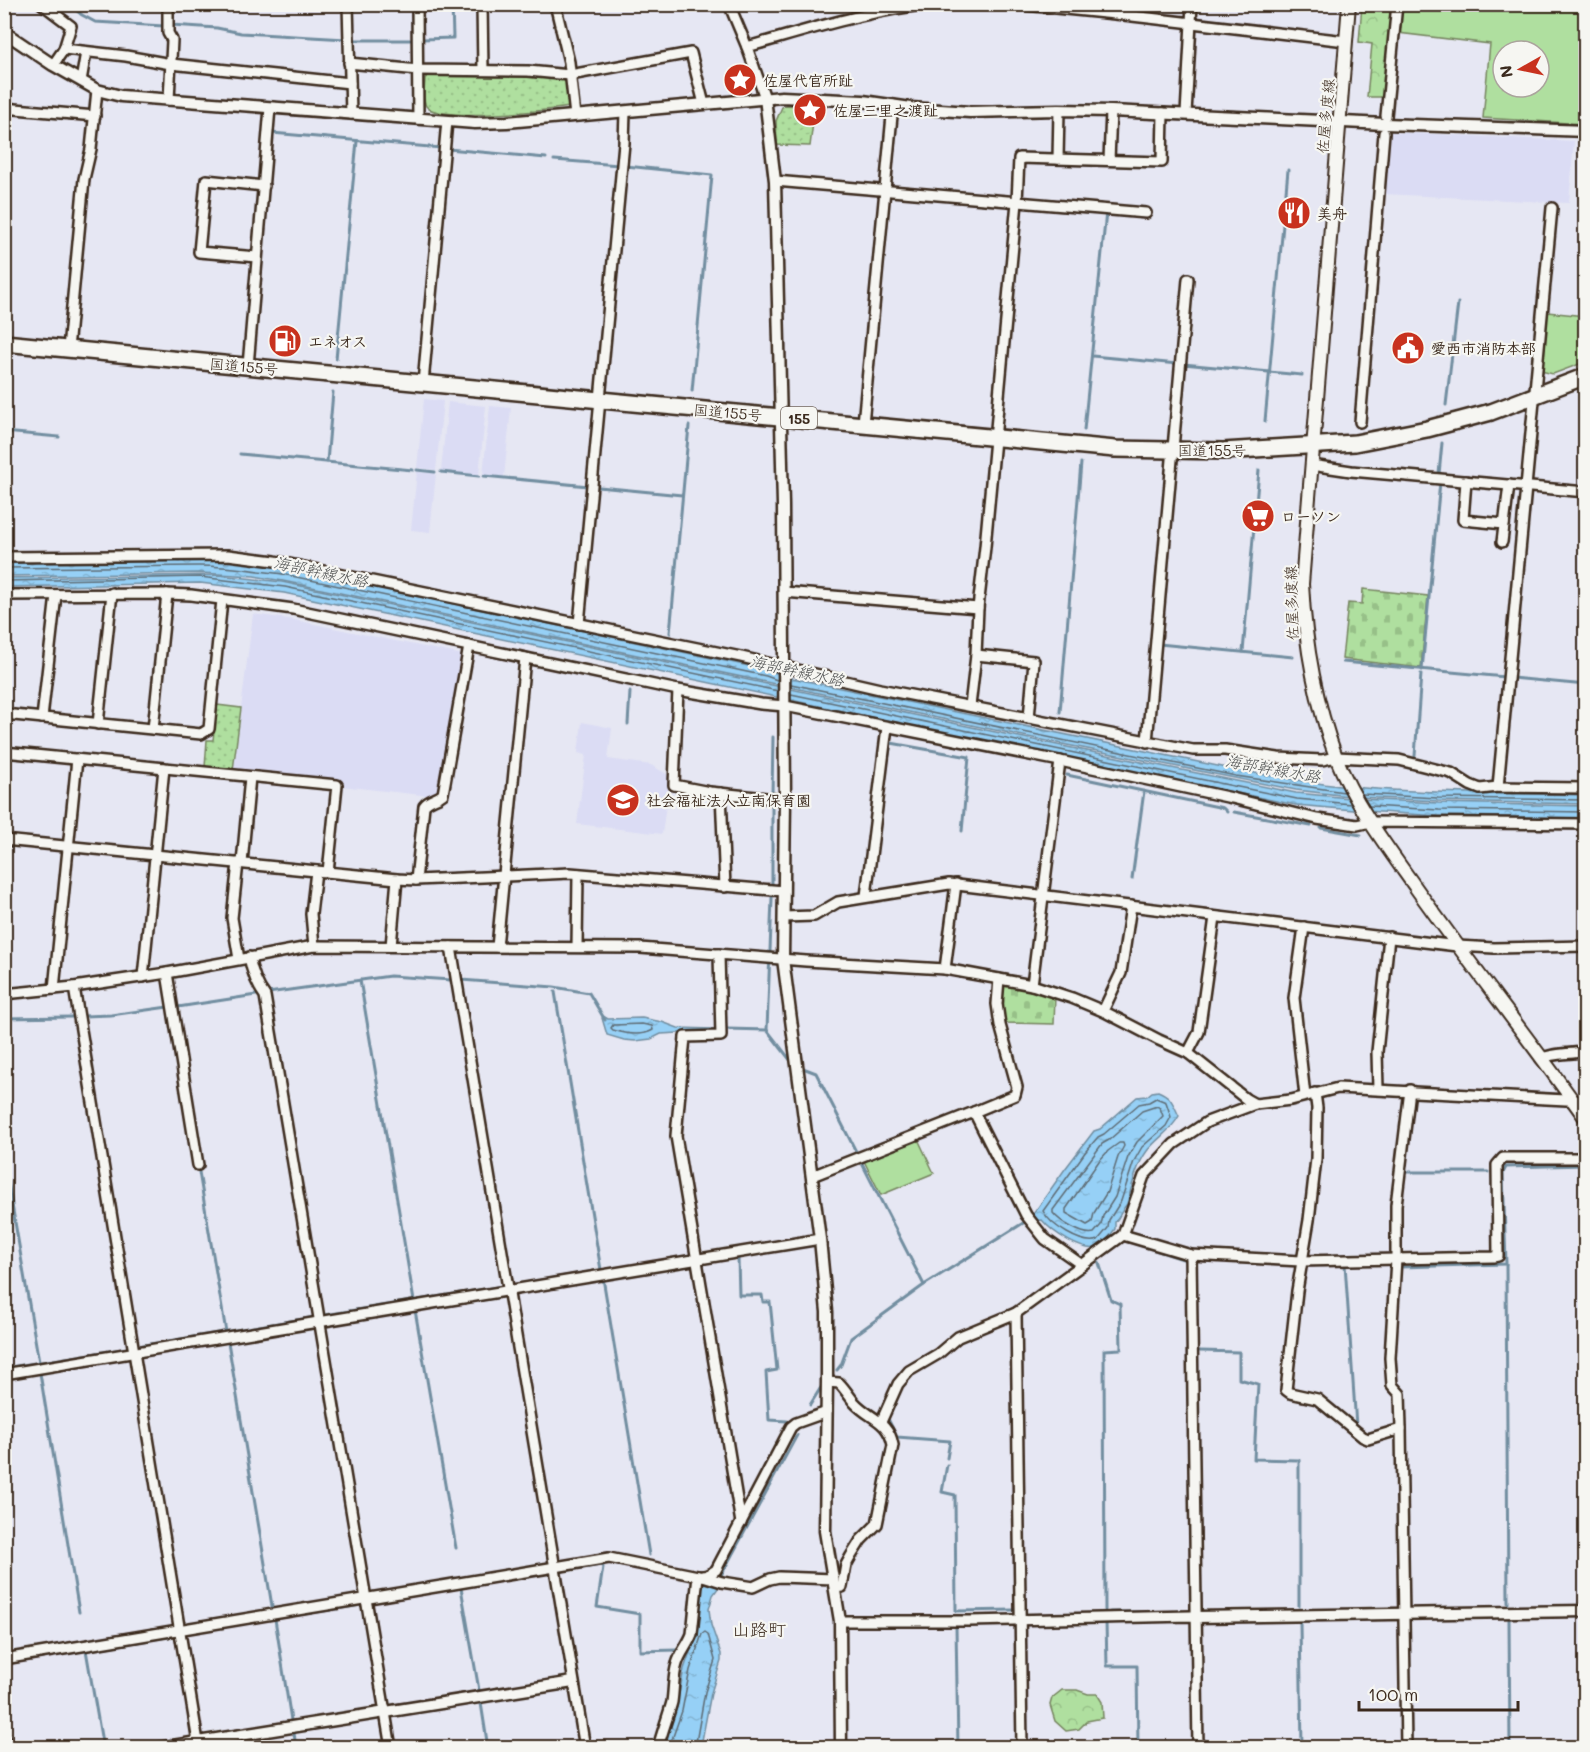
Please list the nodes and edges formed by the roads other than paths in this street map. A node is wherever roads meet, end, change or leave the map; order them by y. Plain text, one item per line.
1 (42, 4) edge
2 (168, 4) edge
3 (348, 4) edge
4 (417, 4) edge
5 (482, 4) edge
6 (555, 4) edge
7 (729, 4) edge
8 (932, 4) edge
9 (1015, 4) edge
10 (1192, 4) edge
11 (1349, 4) edge
12 (1397, 4) edge
13 (907, 6) edge
14 (1190, 23) junction
15 (4, 32) edge
16 (1346, 41) junction
17 (747, 47) junction
18 (64, 49) junction
19 (86, 52) junction
20 (349, 63) junction
21 (171, 64) junction
22 (53, 65) junction
23 (418, 70) junction
24 (483, 70) junction
25 (570, 75) junction
26 (81, 81) junction
27 (350, 83) junction
28 (97, 90) junction
29 (765, 98) junction
30 (169, 100) junction
31 (704, 104) junction
32 (892, 105) junction
33 (4, 108) edge
34 (270, 108) junction
35 (1059, 110) junction
36 (1111, 111) junction
37 (625, 112) junction
38 (1163, 113) junction
39 (351, 114) junction
40 (1186, 114) junction
41 (94, 116) junction
42 (1386, 116) dead end
43 (575, 117) junction
44 (418, 119) junction
45 (447, 121) junction
46 (1339, 122) junction
47 (1586, 131) edge
48 (1384, 133) dead end
49 (1058, 159) junction
50 (1109, 160) junction
51 (775, 181) junction
52 (264, 186) junction
53 (885, 190) junction
54 (1017, 202) junction
55 (1552, 208) dead end
56 (1146, 213) dead end
57 (257, 258) junction
58 (1188, 279) dead end
59 (4, 343) edge
60 (68, 349) junction
61 (248, 366) junction
62 (1586, 376) edge
63 (423, 383) junction
64 (1536, 396) junction
65 (601, 400) junction
66 (781, 416) junction
67 (1360, 422) dead end
68 (863, 424) junction
69 (994, 437) junction
70 (1313, 446) junction
71 (1172, 450) junction
72 (1311, 465) junction
73 (1466, 481) junction
74 (1509, 485) junction
75 (1527, 486) junction
76 (1586, 492) edge
77 (1504, 525) junction
78 (1502, 542) dead end
79 (4, 557) edge
80 (784, 592) junction
81 (112, 593) junction
82 (167, 594) junction
83 (56, 595) junction
84 (4, 596) edge
85 (222, 600) junction
86 (978, 608) junction
87 (579, 624) junction
88 (469, 646) junction
89 (975, 655) junction
90 (525, 658) junction
91 (785, 670) junction
92 (678, 690) junction
93 (784, 706) junction
94 (970, 706) junction
95 (4, 714) edge
96 (42, 718) junction
97 (1029, 718) junction
98 (98, 723) junction
99 (887, 727) junction
100 (153, 729) junction
101 (1147, 742) junction
102 (4, 752) edge
103 (1336, 757) junction
104 (77, 759) junction
105 (1060, 761) junction
106 (164, 768) junction
107 (250, 777) junction
108 (1498, 787) junction
109 (1586, 788) edge
110 (721, 793) junction
111 (778, 799) junction
112 (1370, 822) junction
113 (1586, 824) edge
114 (4, 840) edge
115 (69, 846) junction
116 (155, 855) junction
117 (240, 863) junction
118 (316, 871) junction
119 (328, 872) junction
120 (578, 874) junction
121 (504, 876) junction
122 (397, 879) junction
123 (417, 880) junction
124 (956, 884) junction
125 (725, 886) junction
126 (777, 891) junction
127 (1043, 894) junction
128 (866, 896) junction
129 (1131, 906) junction
130 (784, 917) junction
131 (1215, 917) junction
132 (1304, 927) junction
133 (1389, 937) junction
134 (314, 946) junction
135 (391, 946) junction
136 (1457, 946) junction
137 (1586, 946) edge
138 (451, 947) junction
139 (497, 947) junction
140 (577, 947) junction
141 (719, 954) junction
142 (249, 957) junction
143 (774, 958) junction
144 (239, 959) junction
145 (945, 969) junction
146 (166, 973) junction
147 (143, 977) junction
148 (999, 979) junction
149 (1032, 985) junction
150 (74, 987) junction
151 (54, 989) junction
152 (4, 994) edge
153 (1103, 1011) junction
154 (1586, 1051) edge
155 (1188, 1053) junction
156 (1541, 1059) junction
157 (1378, 1089) junction
158 (1410, 1090) junction
159 (1310, 1095) junction
160 (1572, 1100) junction
161 (1586, 1101) edge
162 (1255, 1104) junction
163 (974, 1112) junction
164 (1586, 1119) edge
165 (1586, 1158) edge
166 (198, 1165) dead end
167 (812, 1176) junction
168 (1123, 1235) junction
169 (820, 1239) junction
170 (1191, 1255) junction
171 (696, 1259) junction
172 (1396, 1259) junction
173 (1301, 1261) junction
174 (1082, 1265) junction
175 (508, 1290) junction
176 (1016, 1314) junction
177 (320, 1321) junction
178 (133, 1353) junction
179 (4, 1374) edge
180 (827, 1382) junction
181 (827, 1412) junction
182 (881, 1422) junction
183 (1401, 1429) junction
184 (741, 1523) junction
185 (555, 1567) junction
186 (700, 1576) junction
187 (835, 1584) junction
188 (367, 1598) junction
189 (1586, 1611) edge
190 (1404, 1613) junction
191 (1196, 1617) junction
192 (1021, 1619) junction
193 (840, 1621) junction
194 (180, 1629) junction
195 (4, 1659) edge
196 (573, 1682) junction
197 (386, 1711) junction
198 (4, 1736) edge
199 (199, 1744) edge
200 (6, 1748) edge
201 (160, 1748) edge
202 (392, 1748) edge
203 (585, 1748) edge
204 (658, 1748) edge
205 (841, 1748) edge
206 (1022, 1748) edge
207 (1198, 1748) edge
208 (1406, 1748) edge

1 - 18 street
2 - 21 street
3 - 20 street
4 - 23 street
5 - 24 street
6 - 25 street
7 - 17 street
8 - 13 street
9 - 14 street
10 - 14 street
11 - 16 main road, 佐屋多度線
12 - 42 street
13 - 17 street
14 - 16 street
14 - 40 street
15 - 22 street
16 - 46 main road, 佐屋多度線
17 - 29 street
18 - 19 street
18 - 22 street
19 - 21 street
19 - 26 street
20 - 23 street
20 - 27 street
21 - 27 street
21 - 30 street
22 - 26 street
23 - 24 street
23 - 44 street
24 - 25 street
25 - 31 street
25 - 43 street
26 - 28 street
27 - 39 street
28 - 30 street
28 - 41 street
29 - 31 street
29 - 32 street
29 - 51 street
30 - 34 street
31 - 37 street
32 - 35 street
32 - 53 street
33 - 41 street
34 - 39 street
34 - 52 street
35 - 36 street
35 - 49 street
36 - 38 street
36 - 50 street
37 - 43 street
37 - 65 street
38 - 40 street
38 - 50 street
39 - 44 street
40 - 46 street
41 - 60 street
43 - 45 street
44 - 45 street
45 - 63 street
46 - 47 street
46 - 70 main road, 佐屋多度線
48 - 67 street
49 - 50 street
49 - 54 street
51 - 53 street
51 - 66 street
52 - 57 street
52 - 57 street
53 - 54 street
53 - 68 street
54 - 56 street
54 - 69 street
55 - 64 street
57 - 61 street
58 - 71 street
59 - 60 highway, 国道155号 / 155
60 - 61 highway, 国道155号 / 155
61 - 63 highway, 国道155号 / 155
62 - 64 highway, 国道155号 / 155
63 - 65 highway, 国道155号 / 155
64 - 70 highway, 国道155号 / 155
64 - 75 street
65 - 66 highway, 国道155号 / 155
65 - 87 street
66 - 68 highway, 国道155号 / 155
66 - 80 street
68 - 69 highway, 国道155号 / 155
69 - 71 highway, 国道155号 / 155
69 - 86 street
70 - 71 highway, 国道155号 / 155
70 - 72 main road, 佐屋多度線
71 - 101 street
72 - 73 street
72 - 103 main road, 佐屋多度線
73 - 74 street
73 - 77 street
74 - 75 street
74 - 77 street
75 - 76 street
75 - 108 street
77 - 78 street
79 - 87 street
80 - 86 street
80 - 91 street
81 - 82 street
81 - 83 street
81 - 98 street
82 - 85 street
82 - 100 street
83 - 84 street
83 - 96 street
85 - 88 street
85 - 100 street
86 - 89 street
87 - 91 street
88 - 90 street
88 - 123 street
89 - 94 street
89 - 97 street
90 - 92 street
90 - 121 street
91 - 93 street
91 - 94 street
92 - 93 street
92 - 110 street
93 - 99 street
93 - 111 street
94 - 97 street
95 - 96 street
96 - 98 street
97 - 101 street
98 - 100 street
99 - 105 street
99 - 128 street
101 - 103 street
102 - 104 street
103 - 108 street
103 - 112 main road, 佐屋多度線
104 - 106 street
104 - 115 street
105 - 112 street
105 - 127 street
106 - 107 street
106 - 116 street
107 - 117 street
107 - 119 street
108 - 109 street
110 - 111 street
110 - 125 street
111 - 126 street
112 - 113 street
112 - 136 main road, 佐屋多度線
114 - 115 street
115 - 116 street
115 - 151 street
116 - 117 street
116 - 147 street
117 - 118 street
117 - 144 street
118 - 119 street
118 - 134 street
119 - 122 street
120 - 121 street
120 - 125 street
120 - 140 street
121 - 123 street
121 - 139 street
122 - 123 street
122 - 135 street
124 - 127 street
124 - 128 street
124 - 145 street
125 - 126 street
126 - 130 street
127 - 129 street
127 - 149 street
128 - 130 street
129 - 131 street
129 - 153 street
130 - 143 street
131 - 132 street
131 - 155 street
132 - 133 street
132 - 159 street
133 - 136 street
133 - 157 street
134 - 135 street
134 - 142 street
135 - 138 street
136 - 137 street
136 - 156 main road, 佐屋多度線
138 - 139 street
138 - 175 street
139 - 140 street
140 - 141 street
141 - 143 street
141 - 171 street
142 - 144 street
142 - 177 street
143 - 145 street
143 - 167 street
144 - 146 street
145 - 148 street
146 - 147 street
146 - 166 street
147 - 150 street
148 - 149 street
148 - 163 street
149 - 153 street
150 - 151 street
150 - 178 street
151 - 152 street
153 - 155 street
154 - 156 street
155 - 162 street
156 - 160 main road, 佐屋多度線
157 - 158 street
157 - 159 street
158 - 160 street
158 - 172 street
159 - 162 street
159 - 173 street
160 - 161 street
160 - 164 main road, 佐屋多度線
162 - 168 street
163 - 167 street
163 - 174 street
165 - 172 street
167 - 169 street
168 - 170 street
168 - 174 street
169 - 171 street
169 - 180 street
170 - 173 street
170 - 191 street
171 - 175 street
171 - 184 street
172 - 173 street
172 - 183 street
173 - 183 street
174 - 176 street
175 - 177 street
175 - 185 street
176 - 182 street
176 - 192 street
177 - 178 street
177 - 188 street
178 - 179 street
178 - 194 street
180 - 181 street
180 - 182 street
181 - 184 street
181 - 187 street
182 - 187 street
183 - 190 street
184 - 186 street
185 - 186 street
185 - 188 street
185 - 196 street
186 - 187 street
186 - 204 street
187 - 193 street
188 - 194 street
188 - 197 street
189 - 190 street
190 - 191 street
190 - 208 street
191 - 192 street
191 - 207 street
192 - 193 street
192 - 206 street
193 - 205 street
194 - 195 street
194 - 199 street
196 - 197 street
196 - 203 street
197 - 199 street
197 - 202 street
198 - 200 street
199 - 201 street

